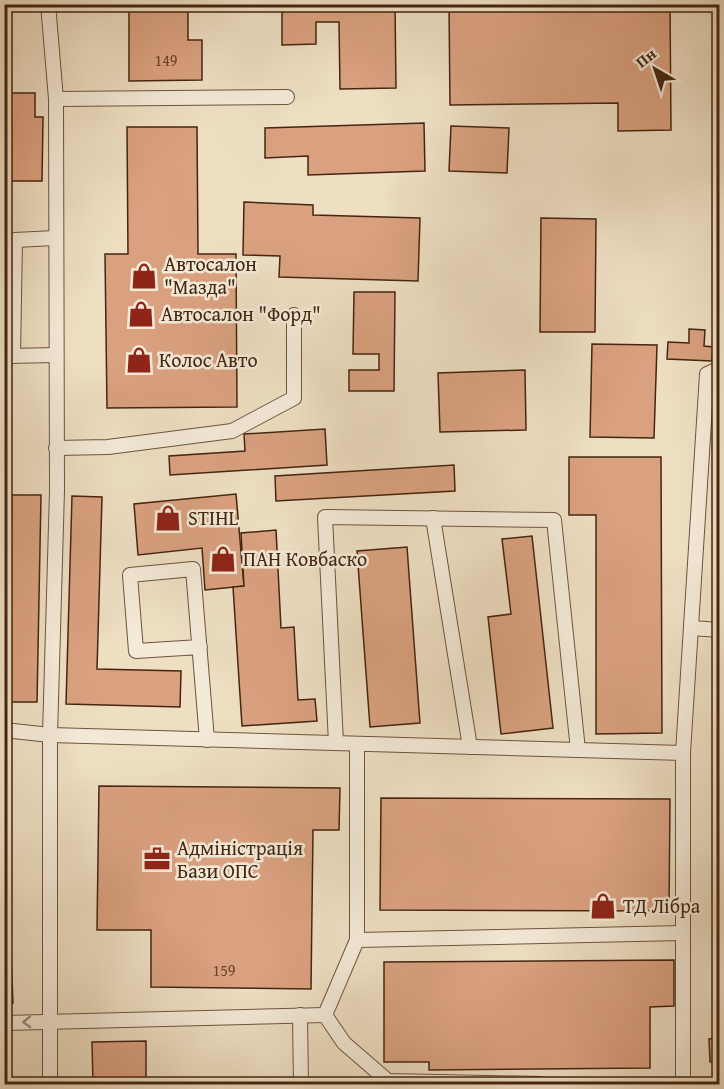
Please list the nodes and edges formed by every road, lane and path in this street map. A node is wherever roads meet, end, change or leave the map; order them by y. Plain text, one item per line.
1 (48, 4) edge
2 (287, 97) dead end
3 (56, 99) junction
4 (55, 238) junction
5 (294, 315) dead end
6 (56, 355) junction
7 (9, 356) edge
8 (720, 368) edge
9 (56, 448) junction
10 (434, 518) junction
11 (691, 628) junction
12 (720, 630) edge
13 (200, 647) junction
14 (4, 730) edge
15 (50, 735) junction
16 (207, 740) junction
17 (336, 743) junction
18 (357, 744) junction
19 (470, 747) junction
20 (578, 750) junction
21 (683, 753) junction
22 (683, 933) junction
23 (357, 940) junction
24 (300, 1015) junction
25 (325, 1015) junction
26 (50, 1021) junction
27 (4, 1023) edge
28 (50, 1084) edge
29 (301, 1084) edge
30 (542, 1084) edge
31 (683, 1084) edge

1 - 3 lane
2 - 3 lane
3 - 4 lane
4 - 6 lane
4 - 7 lane
5 - 9 lane
6 - 7 lane
6 - 9 lane
8 - 11 lane
9 - 15 lane
10 - 17 lane
10 - 19 lane
10 - 20 lane
11 - 12 lane
11 - 21 lane
13 - 13 lane
13 - 16 lane
14 - 15 lane
15 - 16 lane
15 - 26 lane
16 - 17 lane
17 - 18 lane
18 - 19 lane
18 - 23 lane
19 - 20 lane
20 - 21 lane
21 - 22 lane
22 - 23 lane
22 - 31 lane
23 - 25 lane
24 - 25 lane
24 - 26 lane
24 - 29 lane
25 - 30 lane
26 -> 27 lane
26 - 28 lane

